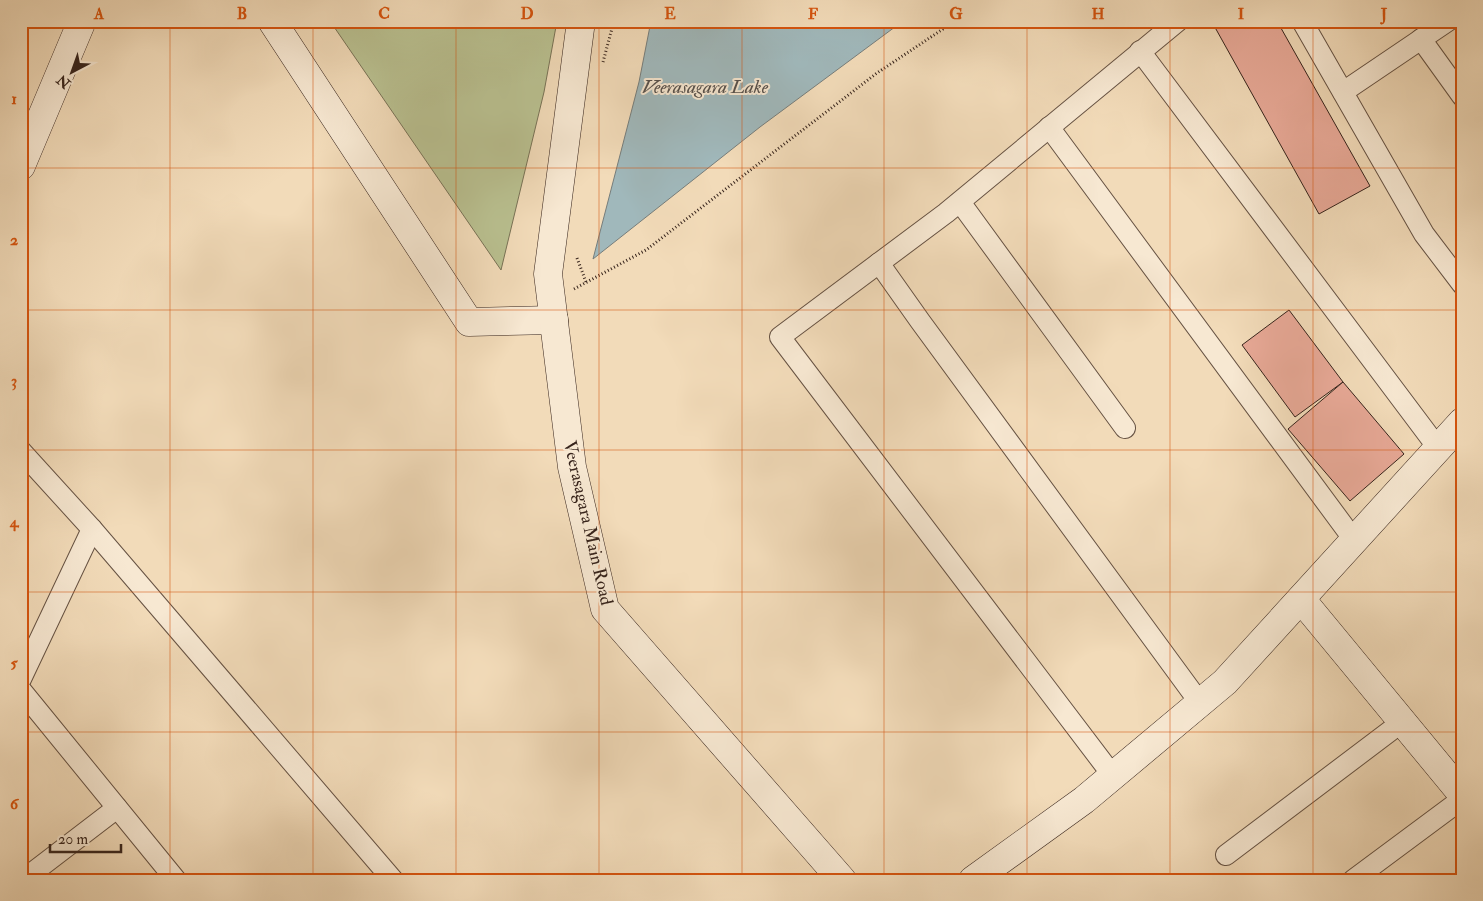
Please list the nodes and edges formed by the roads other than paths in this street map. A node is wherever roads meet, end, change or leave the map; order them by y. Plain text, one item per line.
1 (272, 21) edge
2 (581, 21) edge
3 (1178, 21) edge
4 (1302, 21) edge
5 (1448, 21) edge
6 (75, 25) edge
7 (1421, 39) junction
8 (1140, 52) junction
9 (1343, 92) junction
10 (1462, 96) edge
11 (1049, 127) junction
12 (21, 166) edge
13 (960, 202) junction
14 (879, 263) junction
15 (1462, 284) edge
16 (553, 313) junction
17 (1462, 422) edge
18 (1125, 428) dead end
19 (1438, 448) junction
20 (21, 450) edge
21 (92, 529) junction
22 (1354, 540) junction
23 (1301, 598) junction
24 (21, 678) edge
25 (21, 690) edge
26 (1200, 703) junction
27 (1402, 722) junction
28 (1113, 776) junction
29 (1462, 794) edge
30 (1462, 799) edge
31 (117, 808) junction
32 (1226, 855) dead end
33 (23, 880) edge
34 (176, 880) edge
35 (394, 880) edge
36 (842, 880) edge
37 (973, 880) edge
38 (1353, 880) edge

1 - 16 street
2 - 16 street, Veerasagara Main Road
3 - 8 street
4 - 9 street
5 - 7 street
6 - 12 street
7 - 9 street
7 - 10 street
8 - 11 street
8 - 19 street
9 - 15 street
11 - 13 street
11 - 22 street
13 - 14 street
13 - 18 street
14 - 26 street
14 - 28 street
16 - 36 street, Veerasagara Main Road
17 - 19 street
19 - 22 street
20 - 21 street
21 - 24 street
21 - 35 street
22 - 23 street
23 - 26 street
23 - 27 street
25 - 31 street
26 - 28 street
27 - 29 street
27 - 32 street
28 - 37 street
30 - 38 street
31 - 33 street
31 - 34 street

